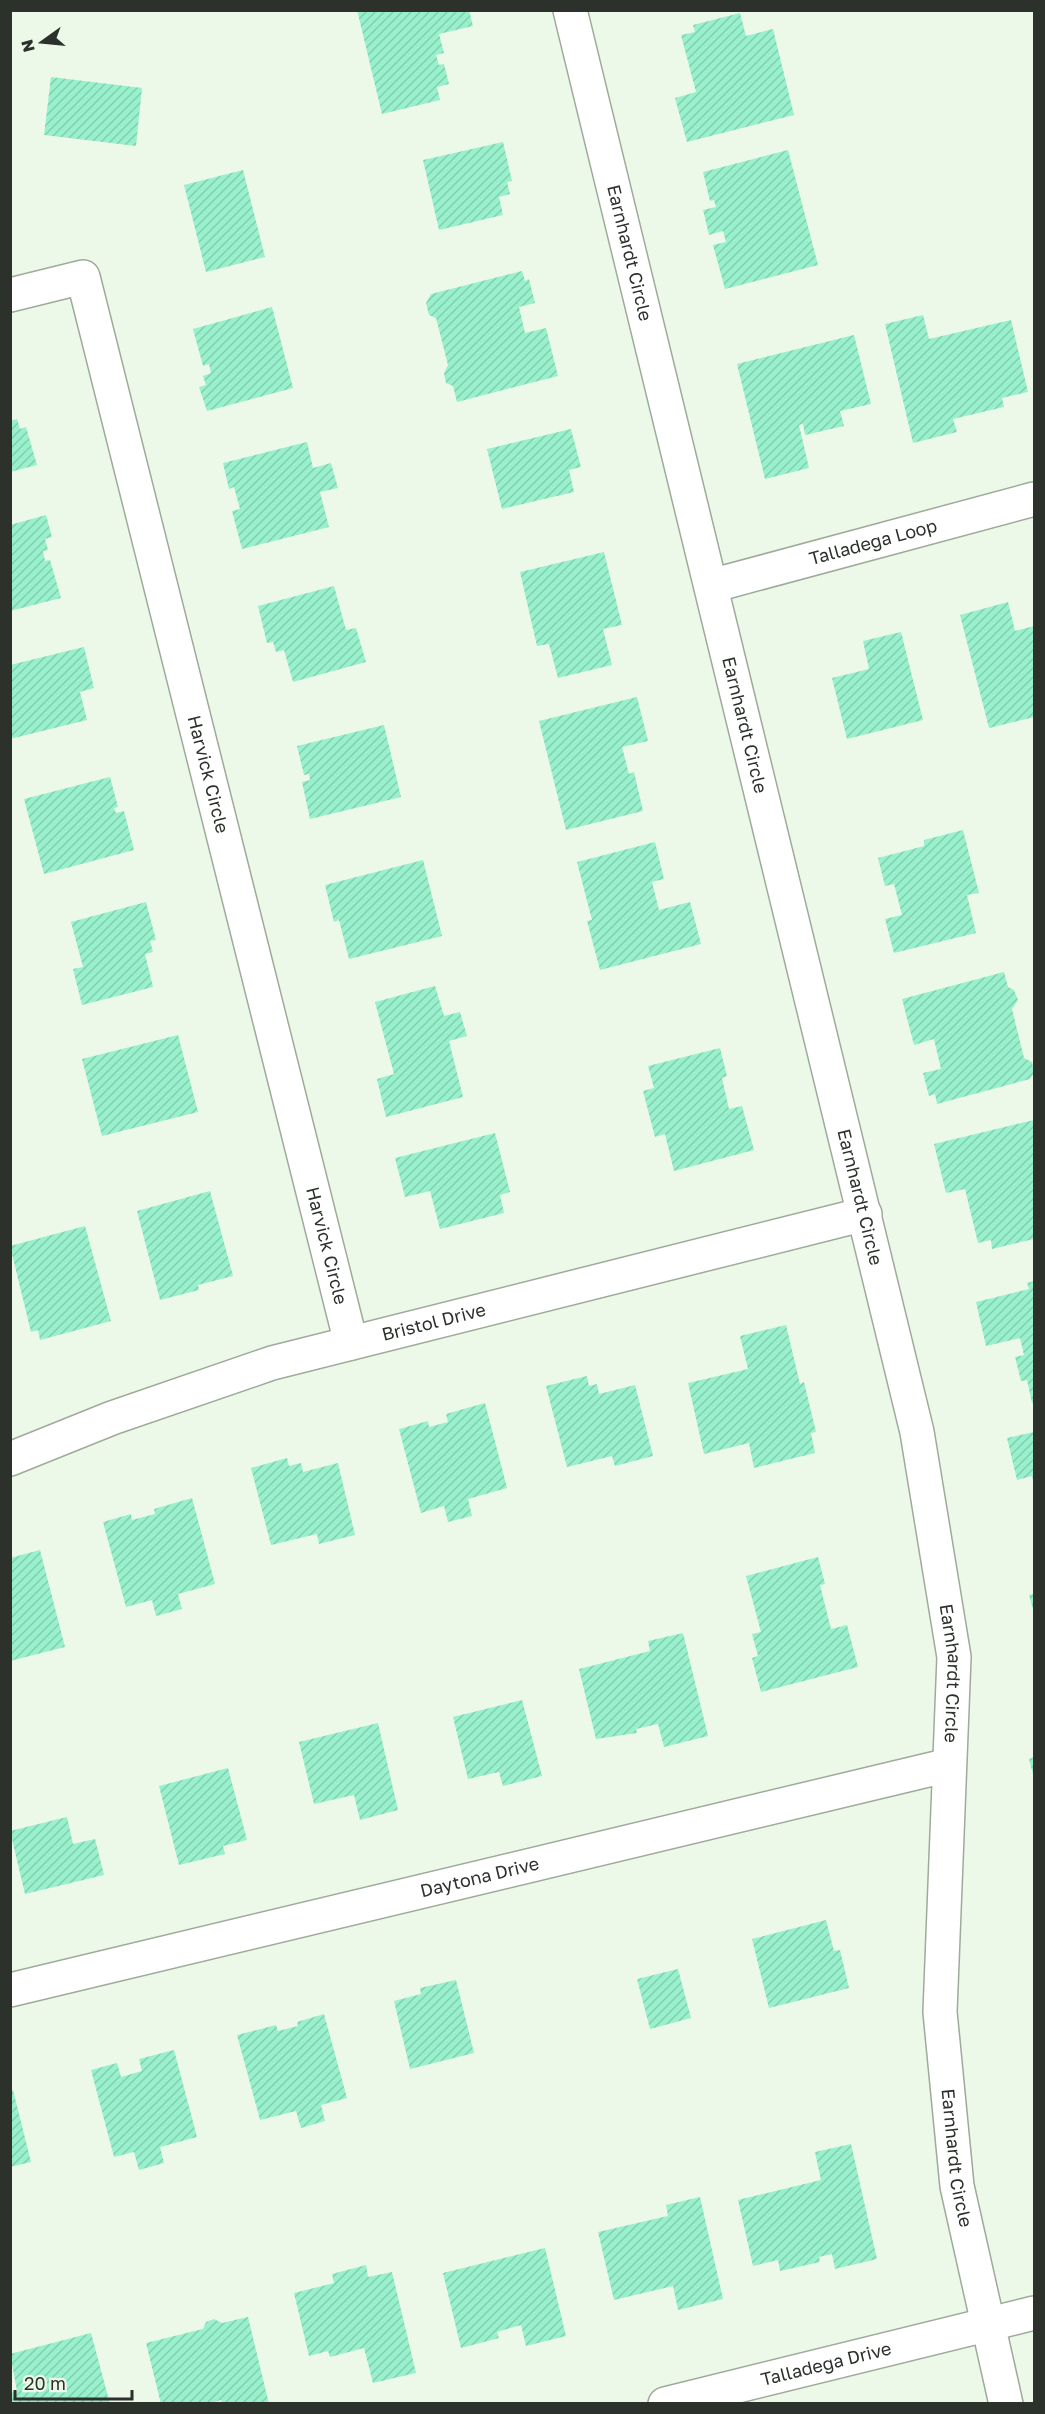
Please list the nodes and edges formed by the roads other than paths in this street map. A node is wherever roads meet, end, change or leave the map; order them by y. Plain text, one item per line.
1 (570, 10) edge
2 (10, 295) edge
3 (1035, 499) edge
4 (711, 586) junction
5 (865, 1214) junction
6 (351, 1343) junction
7 (10, 1459) edge
8 (950, 1765) junction
9 (10, 1990) edge
10 (1035, 2313) edge
11 (989, 2324) junction
12 (665, 2403) edge
13 (1006, 2403) edge

1 - 4 street, Earnhardt Circle
2 - 6 street, Harvick Circle
3 - 4 street, Talladega Loop
4 - 5 street, Earnhardt Circle
5 - 6 street, Bristol Drive
5 - 8 street, Earnhardt Circle
6 - 7 street, Bristol Drive
8 - 9 street, Daytona Drive
8 - 11 street, Earnhardt Circle
10 - 11 street
11 - 12 street, Talladega Drive
11 - 13 street, Earnhardt Circle

